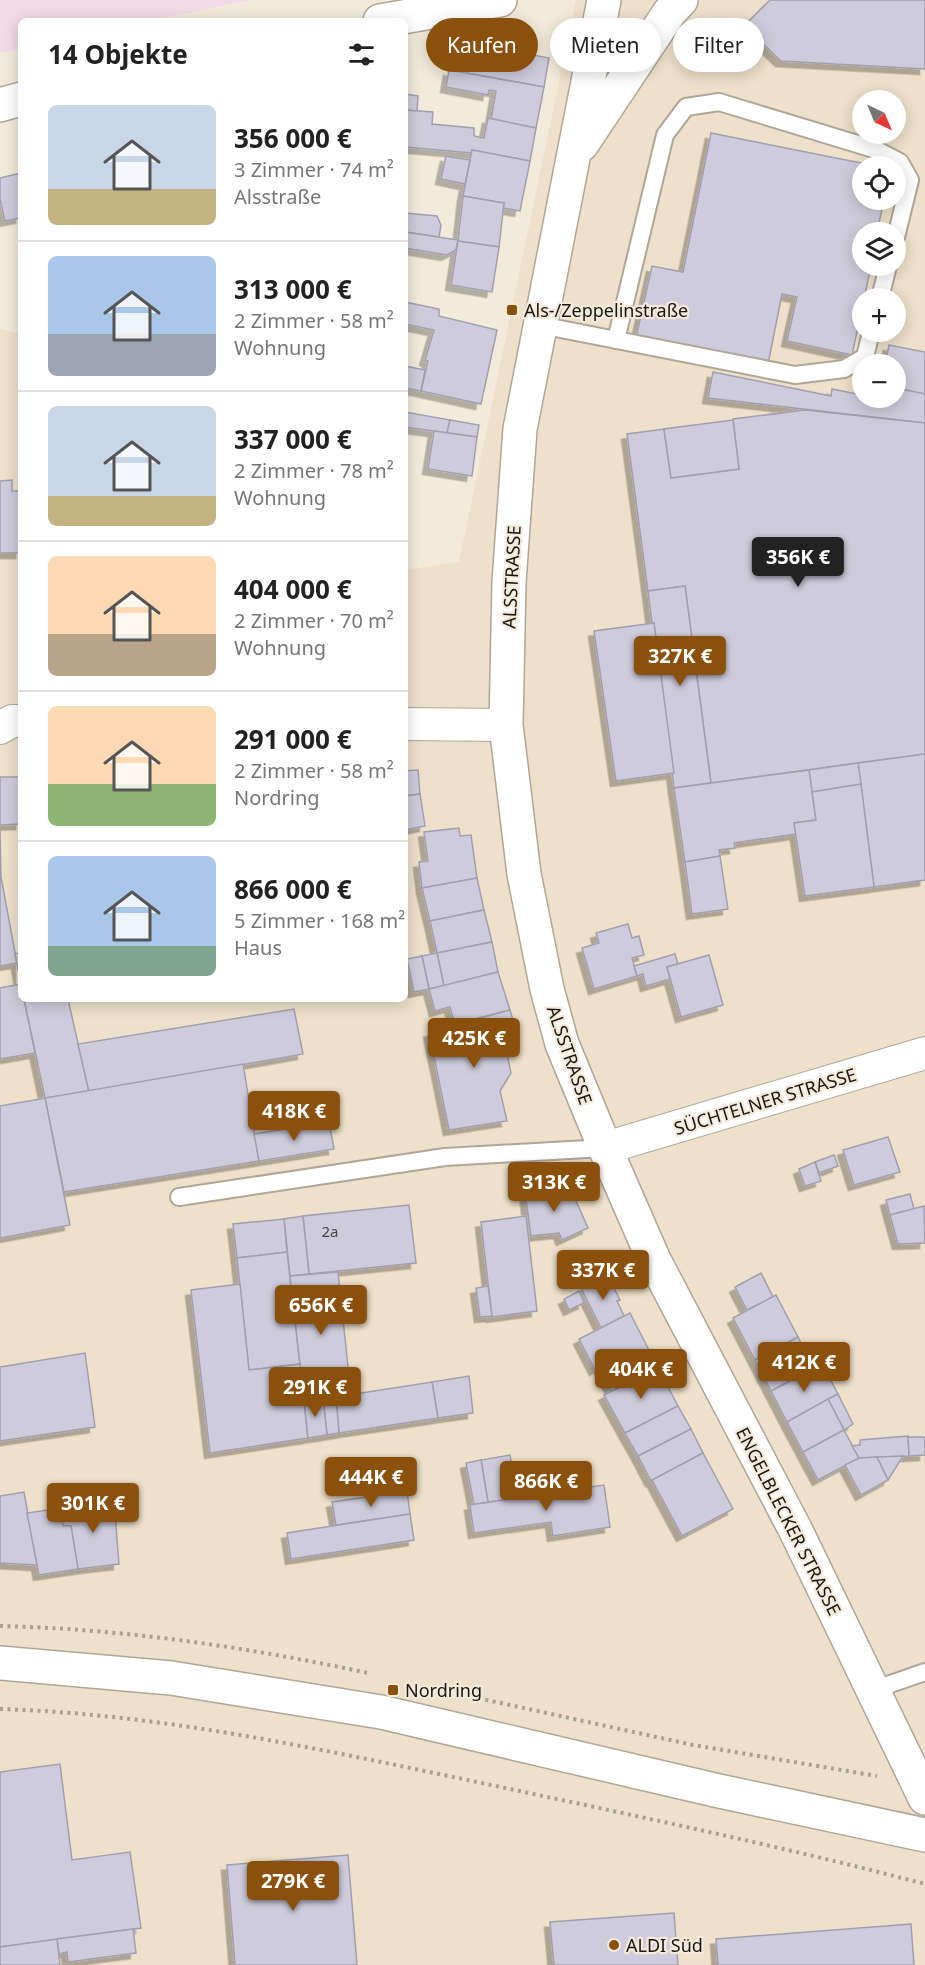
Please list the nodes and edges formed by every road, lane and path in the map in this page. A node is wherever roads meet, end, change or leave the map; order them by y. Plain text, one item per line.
1 (500, 0) edge
2 (604, 0) edge
3 (681, 0) edge
4 (397, 18) edge
5 (18, 100) edge
6 (0, 105) edge
7 (573, 158) junction
8 (900, 222) edge
9 (540, 325) junction
10 (616, 340) junction
11 (869, 342) edge
12 (408, 724) edge
13 (506, 725) junction
14 (925, 1053) edge
15 (605, 1148) junction
16 (178, 1197) dead end
17 (0, 1663) edge
18 (925, 1672) edge
19 (873, 1690) junction
20 (0, 1709) edge
21 (925, 1797) edge
22 (925, 1835) edge
23 (925, 1884) edge

1 - 4 street
2 - 7 street, ALSSTRASSE
3 - 7 street
5 - 6 street
7 - 9 street, ALSSTRASSE
8 - 10 lane
9 - 10 lane
9 - 13 street, ALSSTRASSE
10 - 11 lane
12 - 13 street
13 - 15 street, ALSSTRASSE
14 - 15 street, SÜCHTELNER STRASSE
15 - 16 lane
15 - 19 street, ENGELBLECKER STRASSE
17 - 22 street
18 - 19 lane
19 - 21 street, ENGELBLECKER STRASSE
20 - 23 path

